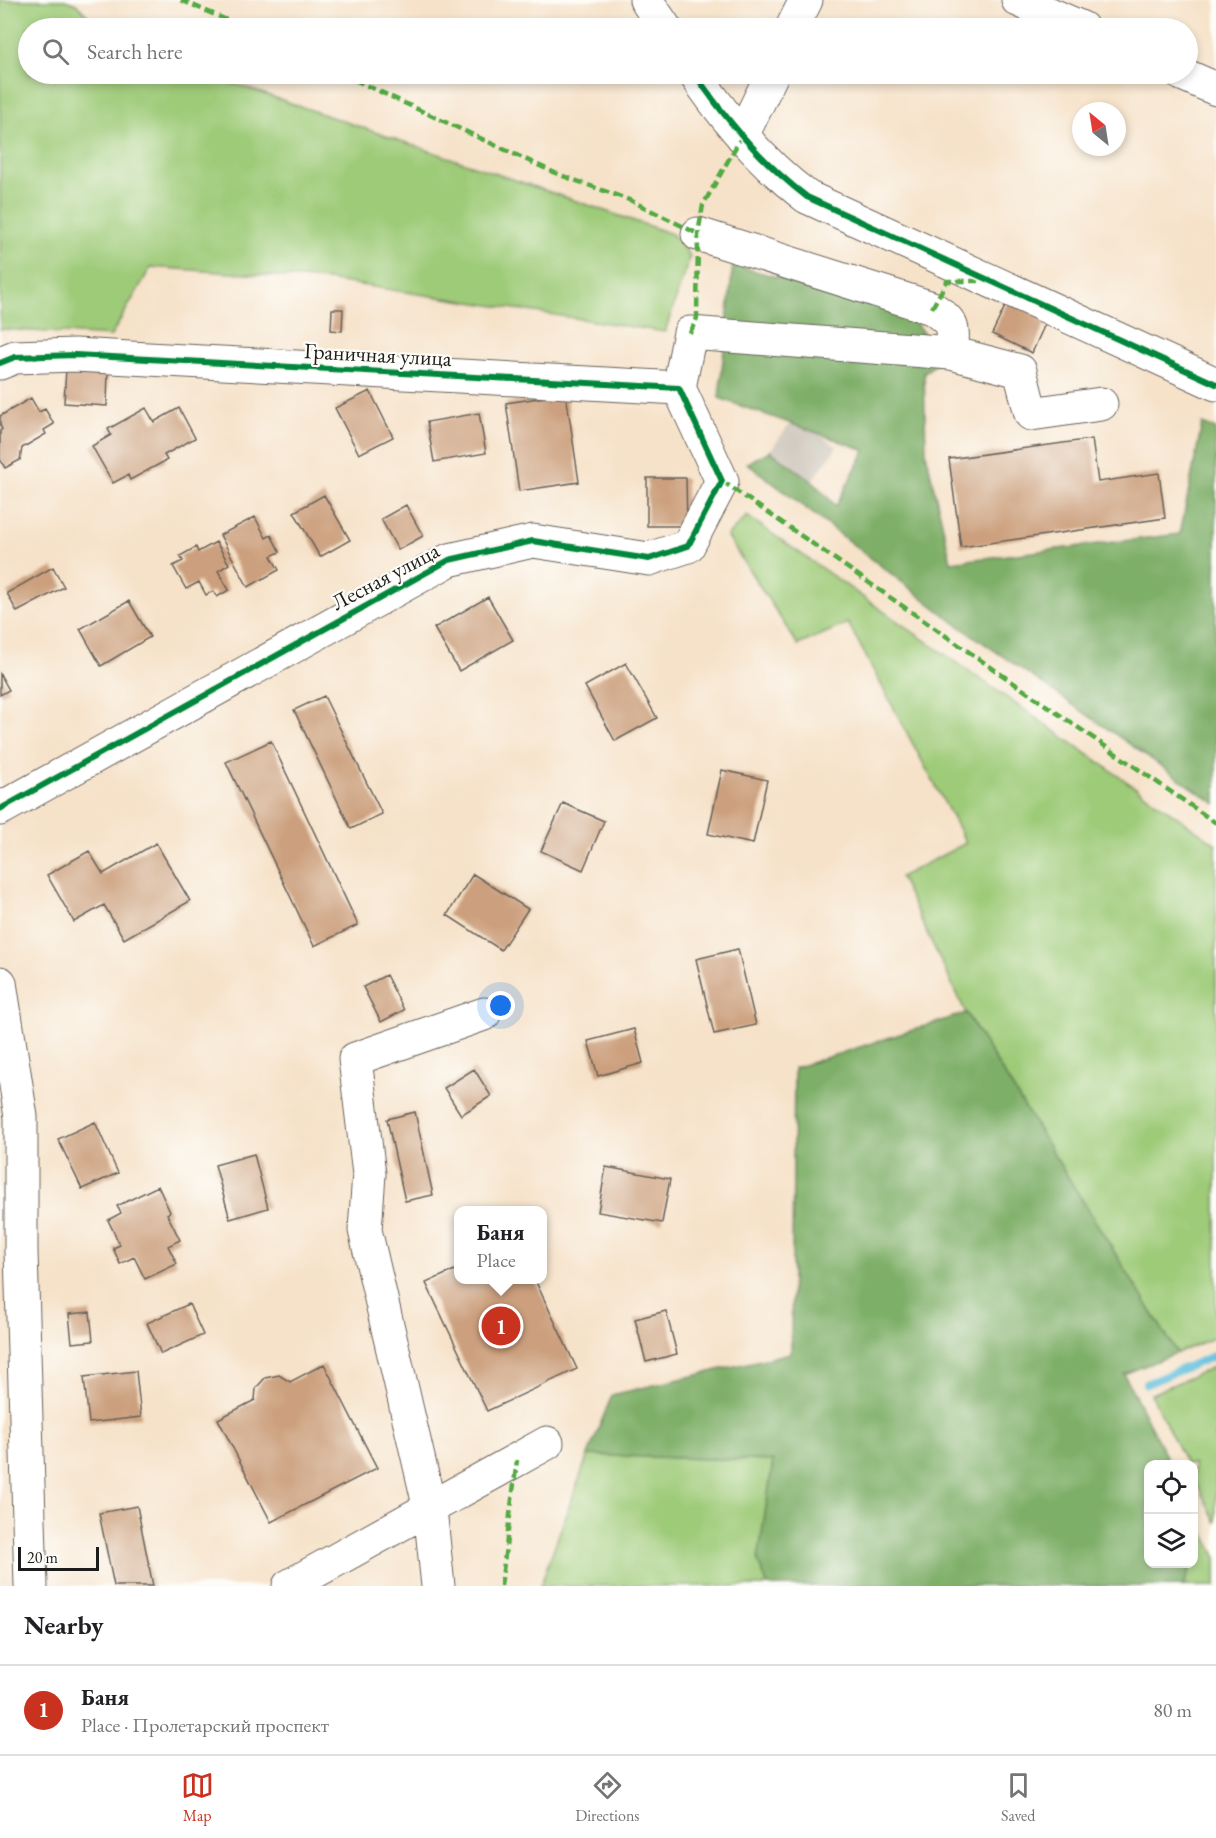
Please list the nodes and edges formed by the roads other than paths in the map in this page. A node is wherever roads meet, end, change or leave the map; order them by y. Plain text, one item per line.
1 (646, 0) edge
2 (806, 0) edge
3 (1018, 0) edge
4 (658, 18) edge
5 (797, 18) edge
6 (1059, 18) edge
7 (1198, 81) edge
8 (701, 84) edge
9 (767, 84) edge
10 (1216, 89) edge
11 (742, 136) junction
12 (698, 234) dead end
13 (951, 353) junction
14 (0, 363) edge
15 (1216, 384) edge
16 (678, 388) junction
17 (1101, 404) dead end
18 (0, 809) edge
19 (0, 984) edge
20 (484, 1014) dead end
21 (10, 1258) edge
22 (547, 1443) dead end
23 (430, 1509) junction
24 (31, 1586) edge
25 (289, 1586) edge
26 (438, 1586) edge

1 - 4 street
2 - 5 street
3 - 6 street
7 - 10 street
8 - 11 street
9 - 11 street
11 - 15 street
12 - 13 street
13 - 16 street
13 - 17 street
14 - 16 street, Граничная улица
16 - 18 street, Лесная улица
19 - 21 street
20 - 23 street
21 - 24 street
22 - 23 street
23 - 25 street
23 - 26 street

